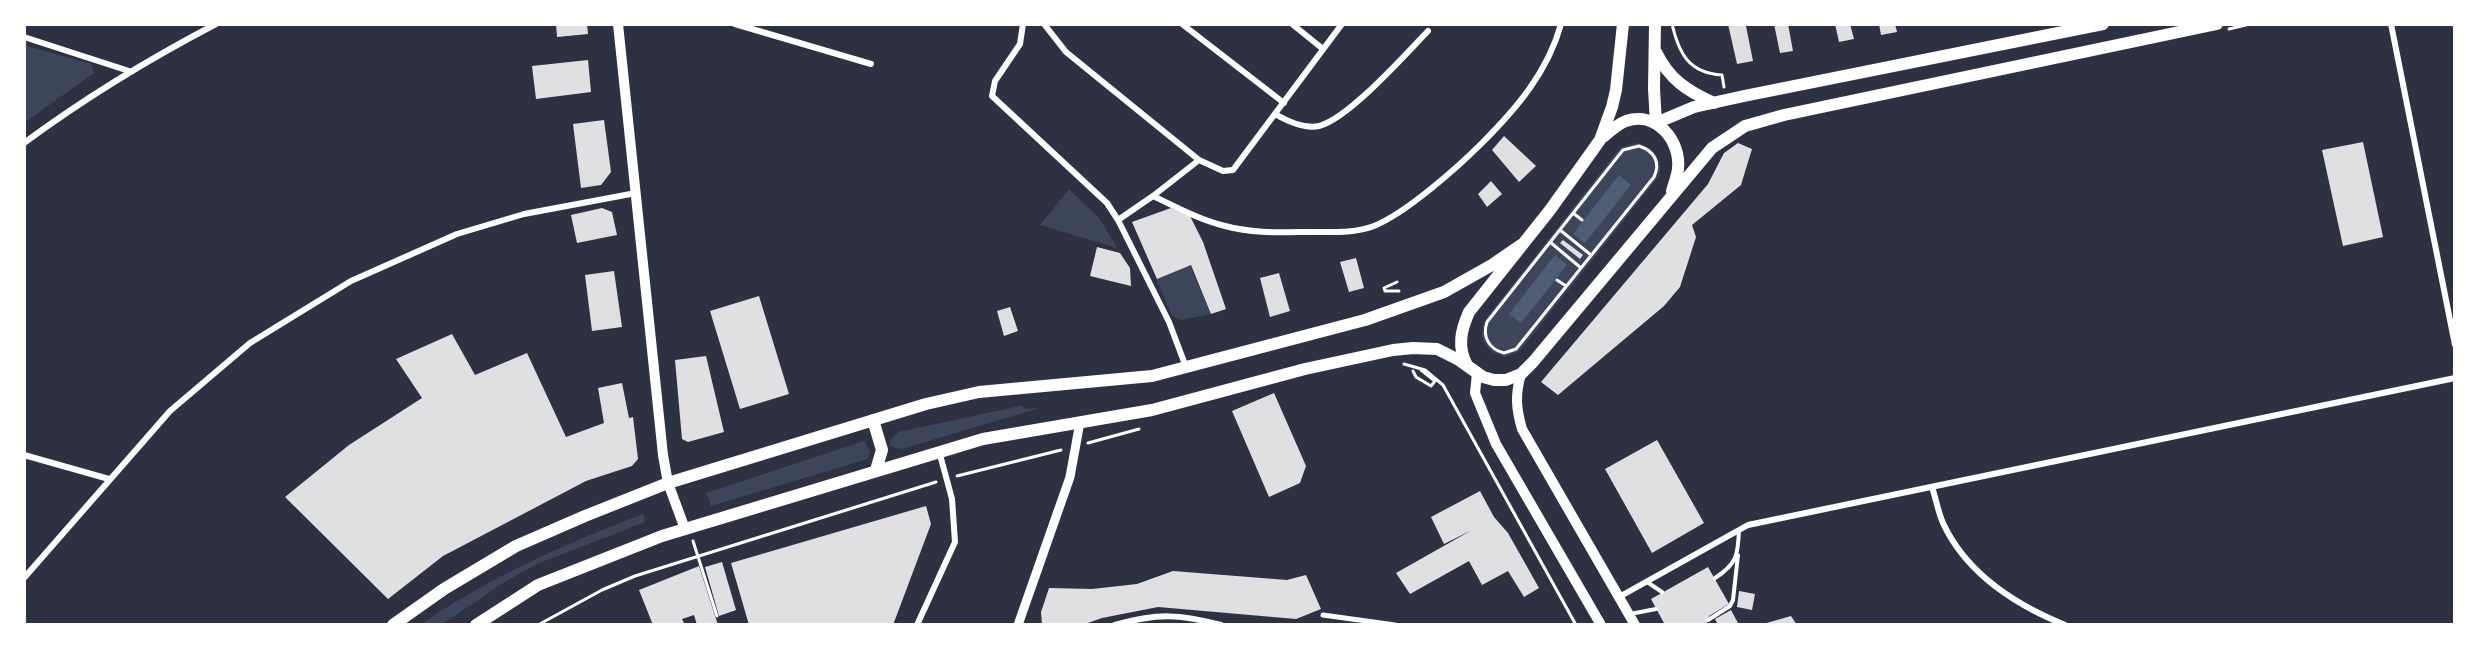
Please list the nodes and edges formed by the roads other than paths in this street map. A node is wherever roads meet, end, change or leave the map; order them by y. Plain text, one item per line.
1 (216, 24) edge
2 (618, 24) edge
3 (735, 24) edge
4 (1023, 24) edge
5 (1044, 24) edge
6 (1182, 24) edge
7 (1292, 24) edge
8 (1342, 24) edge
9 (1432, 24) edge
10 (1561, 24) edge
11 (1623, 24) edge
12 (1655, 24) edge
13 (2100, 24) edge
14 (2217, 24) edge
15 (2391, 24) edge
16 (1428, 31) joint
17 (24, 37) edge
18 (1654, 48) junction
19 (1323, 49) junction
20 (871, 64) dead end
21 (129, 71) junction
22 (1714, 103) junction
23 (1284, 104) junction
24 (1275, 114) junction
25 (1656, 123) junction
26 (1600, 140) junction
27 (24, 143) edge
28 (1199, 160) junction
29 (637, 193) junction
30 (1153, 196) junction
31 (1669, 198) junction
32 (1118, 220) junction
33 (1521, 245) junction
34 (2455, 345) edge
35 (1186, 368) junction
36 (1473, 369) junction
37 (1521, 374) junction
38 (2455, 378) edge
39 (873, 420) junction
40 (1080, 422) junction
41 (939, 451) junction
42 (24, 455) edge
43 (876, 470) junction
44 (109, 479) junction
45 (668, 483) junction
46 (1932, 487) junction
47 (687, 528) junction
48 (1739, 530) junction
49 (1738, 555) junction
50 (24, 578) edge
51 (1715, 578) dead end
52 (1646, 582) junction
53 (1662, 592) dead end
54 (1619, 597) junction
55 (1656, 609) dead end
56 (1629, 614) junction
57 (1323, 615) dead end
58 (1708, 620) dead end
59 (393, 625) edge
60 (476, 625) edge
61 (917, 625) edge
62 (1018, 625) edge
63 (1115, 625) edge
64 (1221, 625) edge
65 (1395, 625) edge
66 (1601, 625) edge
67 (1635, 625) edge
68 (2065, 625) edge

1 - 21 street
2 - 29 main road
3 - 20 street
4 - 32 street
5 - 28 street
6 - 23 street
7 - 19 street
8 - 19 street
9 - 16 street
10 - 30 street
11 - 26 main road
12 - 18 main road
13 - 22 main road
14 - 31 main road
15 - 34 street
16 - 24 street
17 - 21 street
18 - 22 main road
18 - 25 main road
19 - 23 street
21 - 27 street
22 - 25 main road
23 - 24 street
24 - 28 street
25 - 26 main road
25 - 31 main road
26 - 33 main road
28 - 30 street
29 - 44 street
29 - 45 main road
30 - 32 street
31 - 37 main road
32 - 35 street
33 - 35 main road
33 - 36 main road
35 - 39 main road
36 - 37 main road
36 - 40 main road
36 - 66 main road
37 - 54 main road
38 - 46 street
39 - 43 main road
39 - 45 main road
40 - 41 main road
40 - 62 street
41 - 43 main road
41 - 61 street
42 - 44 street
43 - 47 main road
44 - 50 street
45 - 47 main road
45 - 59 main road
46 - 48 street
46 - 68 street
47 - 60 main road
48 - 49 lane
48 - 52 street
49 - 51 lane
49 - 58 lane
52 - 53 lane
52 - 54 street
54 - 56 main road
55 - 56 lane
56 - 67 main road
57 - 65 street
63 - 64 street

